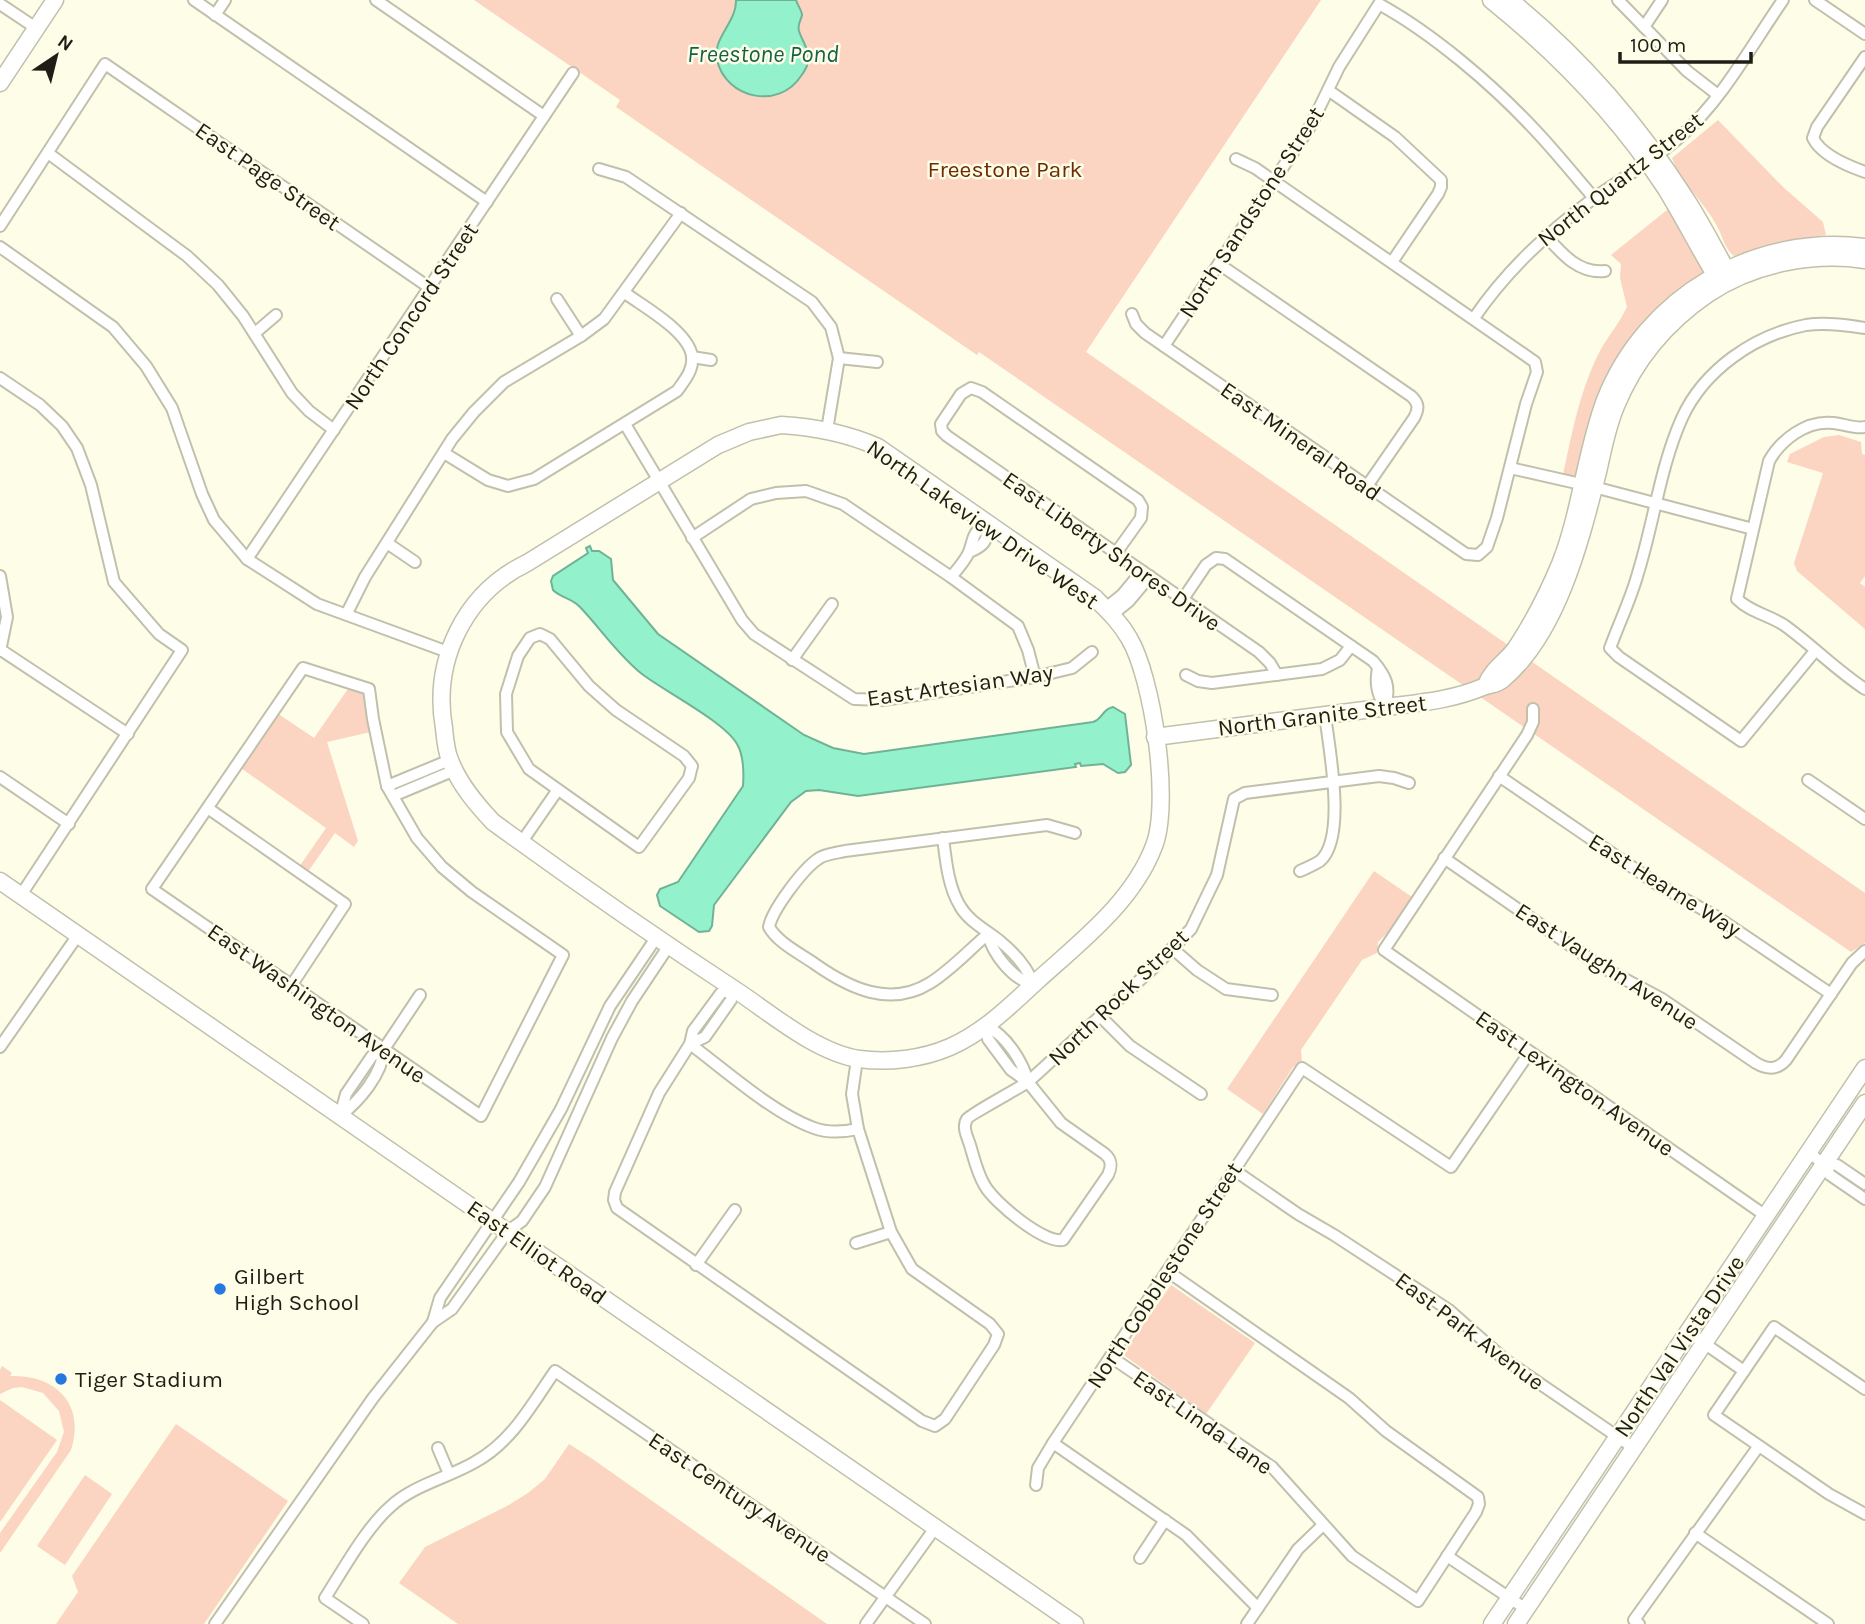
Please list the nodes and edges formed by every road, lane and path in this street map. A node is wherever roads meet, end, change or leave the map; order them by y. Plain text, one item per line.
1 (55, 0) edge
2 (194, 0) edge
3 (225, 0) edge
4 (376, 0) edge
5 (1491, 0) edge
6 (1510, 0) edge
7 (1618, 0) edge
8 (1662, 0) edge
9 (1783, 0) edge
10 (1815, 0) edge
11 (0, 4) edge
12 (215, 15) junction
13 (1644, 27) junction
14 (36, 28) junction
15 (1865, 34) edge
16 (1865, 57) edge
17 (573, 73) dead end
18 (0, 83) edge
19 (1328, 90) junction
20 (1718, 95) junction
21 (544, 116) junction
22 (48, 153) junction
23 (1236, 159) dead end
24 (1651, 159) junction
25 (599, 169) dead end
26 (1865, 172) edge
27 (1274, 181) junction
28 (1594, 198) junction
29 (487, 202) junction
30 (681, 213) junction
31 (0, 226) edge
32 (1546, 236) junction
33 (0, 247) edge
34 (1865, 247) edge
35 (1865, 260) edge
36 (1392, 262) junction
37 (1219, 264) junction
38 (1605, 271) dead end
39 (1724, 277) junction
40 (430, 288) junction
41 (625, 293) junction
42 (558, 299) dead end
43 (1132, 314) dead end
44 (276, 315) dead end
45 (1474, 318) junction
46 (1865, 328) edge
47 (255, 333) junction
48 (581, 336) junction
49 (1164, 346) junction
50 (692, 356) junction
51 (839, 358) junction
52 (711, 360) dead end
53 (877, 362) dead end
54 (0, 378) edge
55 (625, 424) junction
56 (1865, 426) edge
57 (334, 430) junction
58 (827, 430) junction
59 (444, 453) junction
60 (1510, 468) junction
61 (660, 481) junction
62 (1367, 486) junction
63 (1588, 486) junction
64 (1657, 505) junction
65 (988, 524) junction
66 (1753, 528) junction
67 (692, 538) junction
68 (387, 543) junction
69 (1116, 553) junction
70 (247, 559) junction
71 (415, 562) dead end
72 (1146, 573) junction
73 (951, 577) junction
74 (1, 582) edge
75 (1183, 599) junction
76 (832, 604) dead end
77 (1109, 611) junction
78 (347, 613) junction
79 (1351, 646) junction
80 (0, 650) edge
81 (1815, 651) junction
82 (448, 652) junction
83 (1092, 652) dead end
84 (792, 660) junction
85 (1186, 675) dead end
86 (1277, 675) junction
87 (1035, 677) junction
88 (1865, 689) edge
89 (1385, 707) junction
90 (1533, 709) dead end
91 (1325, 715) junction
92 (128, 734) junction
93 (1155, 737) junction
94 (453, 765) junction
95 (1499, 776) junction
96 (0, 777) edge
97 (1808, 780) dead end
98 (1334, 782) junction
99 (1409, 783) dead end
100 (390, 791) junction
101 (557, 791) junction
102 (209, 809) junction
103 (1865, 819) edge
104 (69, 824) junction
105 (1075, 833) dead end
106 (943, 838) junction
107 (521, 843) junction
108 (1444, 858) junction
109 (1300, 871) dead end
110 (0, 881) edge
111 (21, 895) junction
112 (988, 934) junction
113 (78, 935) junction
114 (663, 943) junction
115 (1173, 949) junction
116 (1864, 951) edge
117 (1033, 985) junction
118 (291, 986) junction
119 (732, 988) junction
120 (1830, 994) junction
121 (420, 995) dead end
122 (1272, 995) dead end
123 (1101, 1017) junction
124 (986, 1026) junction
125 (690, 1044) junction
126 (0, 1048) edge
127 (384, 1049) junction
128 (1529, 1052) junction
129 (857, 1059) junction
130 (1865, 1068) edge
131 (1028, 1082) junction
132 (1202, 1094) dead end
133 (1865, 1103) edge
134 (340, 1116) junction
135 (858, 1129) junction
136 (1808, 1153) junction
137 (1824, 1164) junction
138 (1234, 1170) junction
139 (1865, 1184) edge
140 (1865, 1199) edge
141 (735, 1210) dead end
142 (1766, 1216) junction
143 (493, 1222) junction
144 (508, 1231) junction
145 (891, 1232) junction
146 (856, 1243) dead end
147 (696, 1265) junction
148 (1167, 1271) junction
149 (433, 1322) junction
150 (1688, 1332) junction
151 (1704, 1343) junction
152 (1111, 1357) junction
153 (1744, 1371) junction
154 (1661, 1372) junction
155 (1865, 1389) edge
156 (1645, 1431) junction
157 (1618, 1437) junction
158 (1053, 1443) junction
159 (1758, 1447) junction
160 (438, 1448) dead end
161 (1634, 1448) junction
162 (449, 1474) junction
163 (1036, 1485) dead end
164 (1865, 1514) edge
165 (1165, 1520) junction
166 (1322, 1526) junction
167 (935, 1528) junction
168 (1695, 1533) junction
169 (1447, 1556) junction
170 (1140, 1558) dead end
171 (886, 1597) junction
172 (1509, 1598) junction
173 (1258, 1608) junction
174 (1526, 1609) junction
175 (1637, 1622) edge
176 (215, 1624) edge
177 (363, 1624) edge
178 (866, 1624) edge
179 (925, 1624) edge
180 (1075, 1624) edge
181 (1247, 1624) edge
182 (1492, 1624) edge
183 (1516, 1624) edge
184 (1828, 1624) edge

1 - 14 street
2 - 12 street
3 - 12 street
4 - 21 street
5 - 24 street
6 - 24 street
7 - 13 street
8 - 13 street
9 - 20 street, North Quartz Street
10 - 15 street
11 - 14 street
12 - 29 street
13 - 20 street
14 - 18 street
16 - 26 street
17 - 21 street, North Concord Street
19 - 27 street, North Sandstone Street
19 - 28 street, North Sandstone Street
19 - 36 street
20 - 24 street, North Quartz Street
21 - 29 street, North Concord Street
22 - 31 street
22 - 40 street, East Page Street
22 - 47 street
23 - 27 street
24 - 28 street, North Quartz Street
24 - 39 street
25 - 30 street
27 - 36 street
27 - 37 street, North Sandstone Street
28 - 32 street, North Quartz Street
29 - 40 street, North Concord Street
30 - 41 street
30 - 51 street
32 - 38 street
32 - 45 street, North Quartz Street
33 - 70 street
34 - 39 street
35 - 39 street
36 - 45 street
37 - 49 street, North Sandstone Street
37 - 62 street
39 - 63 street, North Granite Street
40 - 57 street, North Concord Street
41 - 48 street
41 - 50 street
42 - 48 street
43 - 49 street, East Mineral Road
44 - 47 street
45 - 60 street
46 - 64 street
47 - 57 street
48 - 59 street
49 - 62 street, East Mineral Road
50 - 52 street
50 - 55 street
51 - 53 street
51 - 58 street
54 - 92 street
55 - 59 street
55 - 61 street, East Artesian Way
56 - 66 street
57 - 70 street, North Concord Street
58 - 61 street, North Lakeview Drive West
58 - 65 street, North Lakeview Drive West
59 - 68 street
60 - 62 street, East Mineral Road
60 - 63 street
61 - 67 street, East Artesian Way
61 - 82 street, North Lakeview Drive West
63 - 64 street
63 - 89 street, North Granite Street
64 - 66 street
64 - 81 street
65 - 73 street
65 - 77 street, North Lakeview Drive West
66 - 81 street
67 - 73 street
67 - 84 street, East Artesian Way
68 - 71 street
68 - 78 street
69 - 69 street, East Liberty Shores Drive
69 - 72 street, East Liberty Shores Drive
70 - 78 street
72 - 75 street, East Liberty Shores Drive
72 - 77 street
73 - 87 street
74 - 80 street
75 - 79 street
75 - 86 street, East Liberty Shores Drive
76 - 84 street
77 - 93 street, North Lakeview Drive West
78 - 82 street
79 - 86 street
79 - 89 street
80 - 92 street
81 - 88 street
82 - 94 street, North Lakeview Drive West
83 - 87 street, East Artesian Way
84 - 87 street, East Artesian Way
85 - 86 street
89 - 91 street, North Granite Street
90 - 95 street
91 - 93 street, North Granite Street
91 - 98 street
92 - 104 street
93 - 117 street, North Lakeview Drive West
94 - 100 street
94 - 107 street, North Lakeview Drive West
95 - 108 street
95 - 120 street, East Hearne Way
96 - 104 street
97 - 103 street
98 - 99 street
98 - 109 street
98 - 115 street, North Rock Street
100 - 102 street
100 - 127 street, East Washington Avenue
101 - 101 street
101 - 107 street
102 - 118 street
102 - 118 street, East Washington Avenue
104 - 111 street
105 - 106 street
106 - 112 street
106 - 112 street
107 - 114 street, North Lakeview Drive West
108 - 120 street, East Vaughn Avenue
108 - 128 street, East Lexington Avenue
110 - 111 street, East Elliot Road
111 - 113 street, East Elliot Road
112 - 117 street
113 - 126 street
113 - 134 street, East Elliot Road
114 - 119 street, North Lakeview Drive West
114 - 143 street
114 - 144 street
115 - 122 street
115 - 123 street, North Rock Street
116 - 120 street
117 - 124 street, North Lakeview Drive West
118 - 127 street, East Washington Avenue
119 - 125 street
119 - 129 street, North Lakeview Drive West
121 - 127 street
123 - 131 street, North Rock Street
123 - 132 street
124 - 129 street, North Lakeview Drive West
124 - 131 street
125 - 135 street
125 - 147 street
127 - 134 street
128 - 138 street, North Cobblestone Street
128 - 142 street, East Lexington Avenue
129 - 135 street
130 - 136 street, North Val Vista Drive
131 - 131 street, North Rock Street
133 - 137 street, North Val Vista Drive
134 - 143 street, East Elliot Road
135 - 145 street
136 - 137 street
136 - 142 street, North Val Vista Drive
137 - 139 street
137 - 140 street
137 - 151 street, North Val Vista Drive
138 - 148 street, North Cobblestone Street
138 - 157 street, East Park Avenue
141 - 147 street
142 - 150 street, North Val Vista Drive
143 - 144 street, East Elliot Road
143 - 149 street
144 - 149 street
144 - 167 street, East Elliot Road
145 - 146 street
145 - 147 street
148 - 152 street, North Cobblestone Street
148 - 169 street
149 - 176 street
150 - 151 street
150 - 154 street, North Val Vista Drive
151 - 153 street
151 - 156 street, North Val Vista Drive
152 - 158 street, North Cobblestone Street
152 - 166 street, East Linda Lane
153 - 155 street
153 - 159 street
154 - 156 street
154 - 157 street, North Val Vista Drive
156 - 161 street, North Val Vista Drive
157 - 161 street, East Park Avenue
157 - 172 street, North Val Vista Drive
158 - 163 street, North Cobblestone Street
158 - 165 street
159 - 164 street
159 - 168 street
160 - 162 street
161 - 174 street, North Val Vista Drive
162 - 171 street, East Century Avenue
162 - 177 street
165 - 170 street
165 - 173 street
166 - 169 street, East Linda Lane
166 - 173 street
167 - 171 street
167 - 180 street, East Elliot Road
168 - 175 street
168 - 184 street
169 - 172 street
171 - 178 street
171 - 179 street, East Century Avenue
172 - 174 street
172 - 182 street, North Val Vista Drive
173 - 181 street
174 - 183 street, North Val Vista Drive

